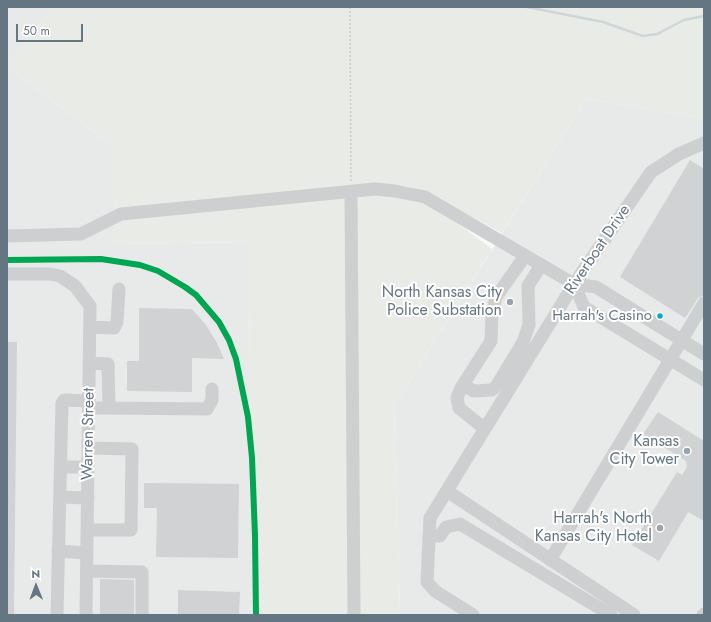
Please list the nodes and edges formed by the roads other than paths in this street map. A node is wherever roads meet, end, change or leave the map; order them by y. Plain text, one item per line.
1 (704, 144) edge
2 (351, 193) junction
3 (7, 236) edge
4 (525, 256) junction
5 (540, 265) junction
6 (7, 274) edge
7 (574, 284) junction
8 (119, 289) dead end
9 (704, 303) edge
10 (700, 320) edge
11 (90, 327) junction
12 (682, 340) junction
13 (704, 354) edge
14 (670, 360) junction
15 (90, 363) junction
16 (704, 380) edge
17 (463, 385) junction
18 (212, 389) dead end
19 (89, 404) junction
20 (109, 408) junction
21 (485, 429) junction
22 (88, 448) junction
23 (60, 467) junction
24 (88, 467) junction
25 (447, 491) junction
26 (60, 497) junction
27 (88, 498) junction
28 (88, 530) junction
29 (429, 536) junction
30 (58, 551) junction
31 (87, 553) junction
32 (550, 560) junction
33 (87, 571) junction
34 (56, 615) edge
35 (86, 615) edge
36 (142, 615) edge
37 (354, 615) edge
38 (473, 615) edge
39 (611, 615) edge
40 (634, 615) edge

1 - 7 street, Riverboat Drive
2 - 3 street
2 - 4 street
2 - 37 street
4 - 5 street
4 - 17 street
5 - 7 street
5 - 17 street
6 - 11 street, Warren Street
7 - 12 street
7 - 14 street
7 - 21 street, Riverboat Drive
8 - 11 street
9 - 10 street
10 - 12 street
11 - 15 street, Warren Street
12 - 13 street
12 - 14 street
14 - 16 street
14 - 32 street
15 - 19 street, Warren Street
15 - 20 street
17 - 21 street
18 - 20 street
19 - 20 street
19 - 22 street, Warren Street
19 - 23 street
21 - 25 street, Riverboat Drive
22 - 24 street, Warren Street
22 - 28 street
23 - 24 street
23 - 26 street
24 - 27 street, Warren Street
25 - 29 street, Riverboat Drive
25 - 32 street
26 - 27 street
26 - 30 street
27 - 28 street, Warren Street
28 - 31 street, Warren Street
29 - 38 street, Riverboat Drive
29 - 39 street
30 - 31 street
30 - 34 street
31 - 33 street, Warren Street
32 - 40 street
33 - 35 street, Warren Street
33 - 36 street

